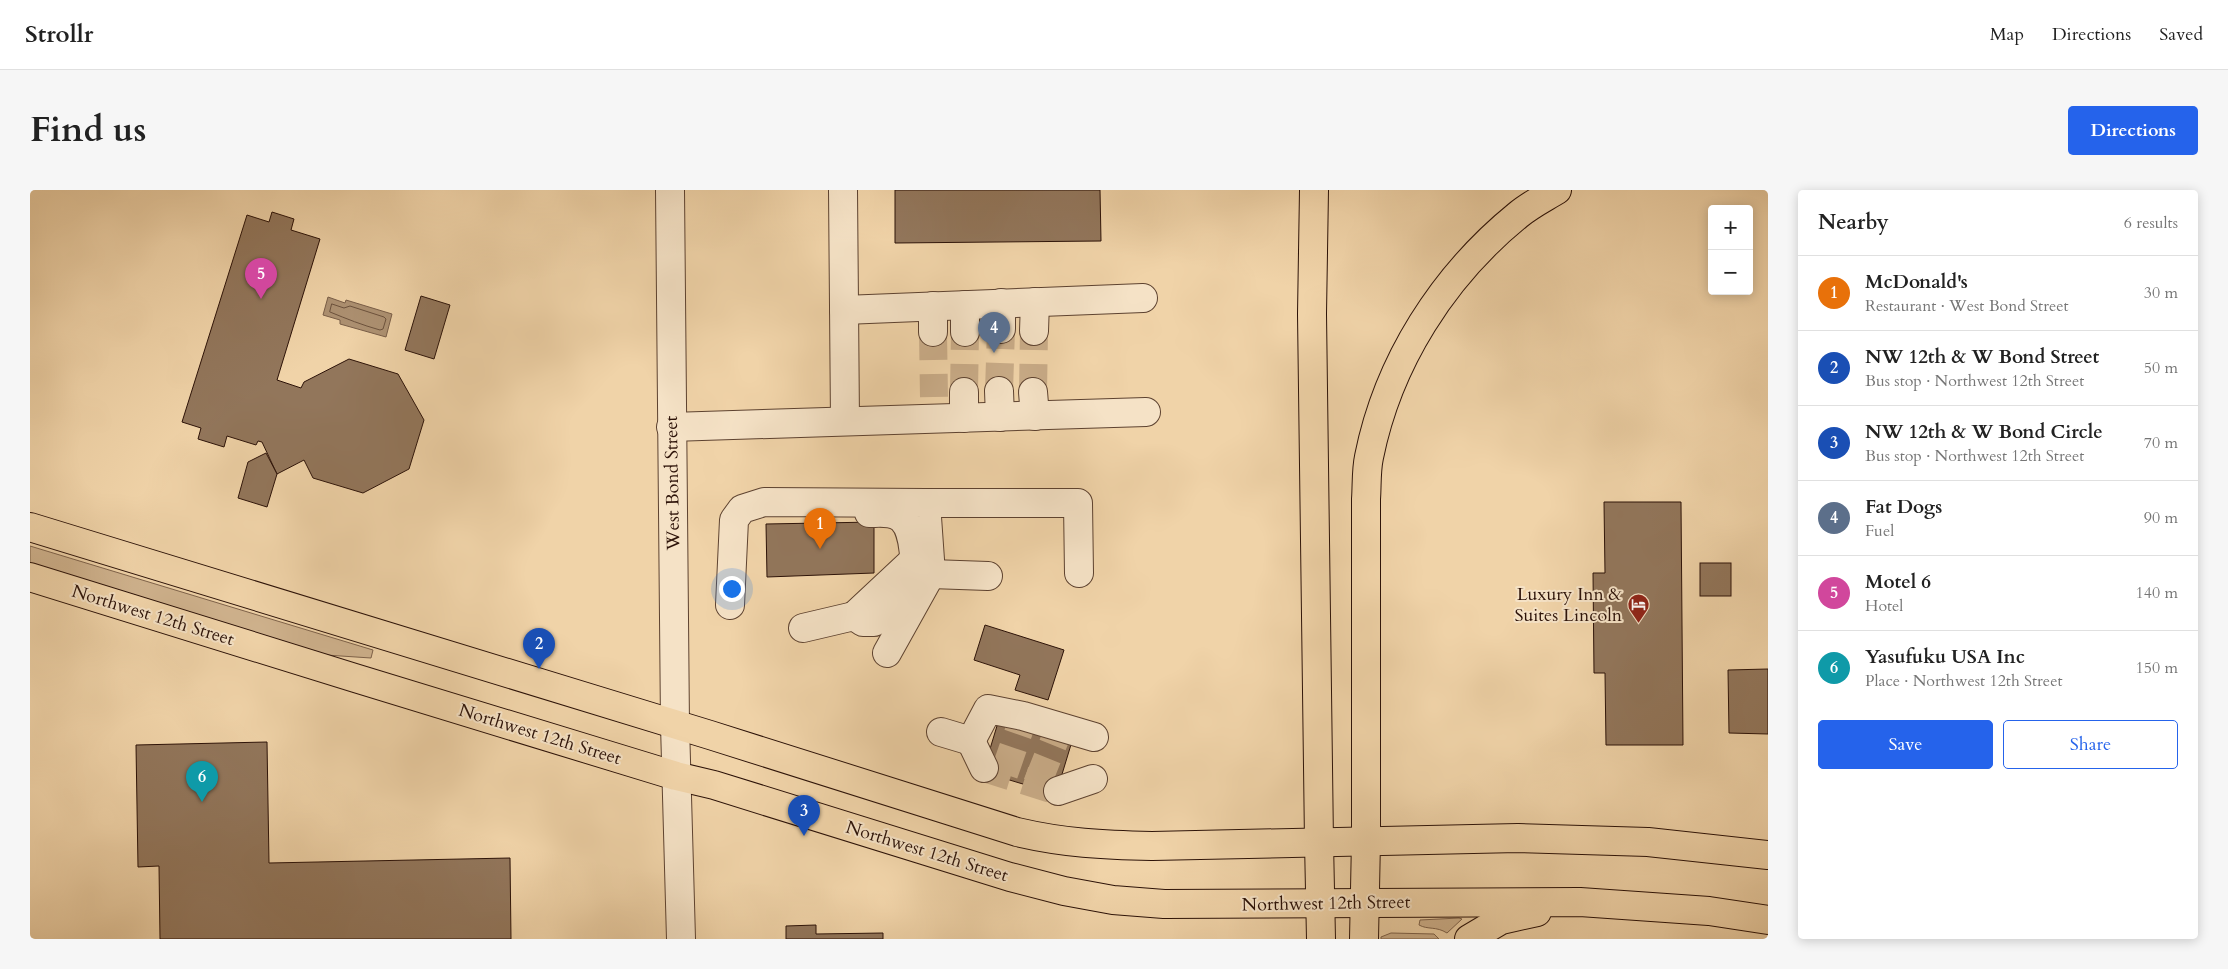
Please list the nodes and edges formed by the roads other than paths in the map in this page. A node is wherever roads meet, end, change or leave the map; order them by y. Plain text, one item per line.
1 (670, 190) edge
2 (843, 190) edge
3 (1314, 190) edge
4 (1557, 190) edge
5 (1143, 298) dead end
6 (1035, 302) junction
7 (964, 305) junction
8 (844, 310) junction
9 (1034, 331) tunnel mouth
10 (966, 332) tunnel mouth
11 (1146, 412) dead end
12 (845, 421) junction
13 (671, 426) junction
14 (926, 503) junction
15 (757, 504) junction
16 (30, 527) edge
17 (923, 567) junction
18 (1079, 574) dead end
19 (988, 576) dead end
20 (30, 577) edge
21 (730, 605) dead end
22 (803, 628) dead end
23 (887, 653) dead end
24 (675, 725) junction
25 (941, 732) dead end
26 (1094, 737) dead end
27 (971, 741) junction
28 (984, 768) dead end
29 (676, 776) junction
30 (1093, 780) dead end
31 (1058, 790) tunnel mouth
32 (1366, 840) junction
33 (1319, 842) junction
34 (1768, 856) edge
35 (1580, 902) junction
36 (1364, 903) junction
37 (1320, 904) junction
38 (1768, 920) edge
39 (681, 939) edge
40 (1321, 939) edge
41 (1364, 939) edge
42 (1469, 939) edge

1 - 13 street, West Bond Street
2 - 8 street
3 - 33 main road
4 - 32 main road
5 - 6 street
6 - 7 street
6 - 9 street
7 - 8 street
7 - 10 street
8 - 12 street
11 - 12 street
12 - 13 street
13 - 24 street, West Bond Street
14 - 15 street
14 - 17 street
14 - 18 street
15 - 17 street
15 - 21 street
16 - 24 main road
17 - 19 street
17 - 22 street
17 - 23 street
20 - 29 main road, Northwest 12th Street
24 - 29 street, West Bond Street
24 - 33 main road
25 - 27 street
26 - 27 street
27 - 28 street
29 - 37 main road, Northwest 12th Street
29 - 39 street, West Bond Street
30 - 31 street
32 - 33 main road
32 - 34 main road
32 - 36 main road
33 - 37 main road
35 - 36 main road, Northwest 12th Street
35 - 38 main road, Northwest 12th Street
35 - 42 main road
36 - 37 main road, Northwest 12th Street
36 - 41 main road
37 - 40 main road

